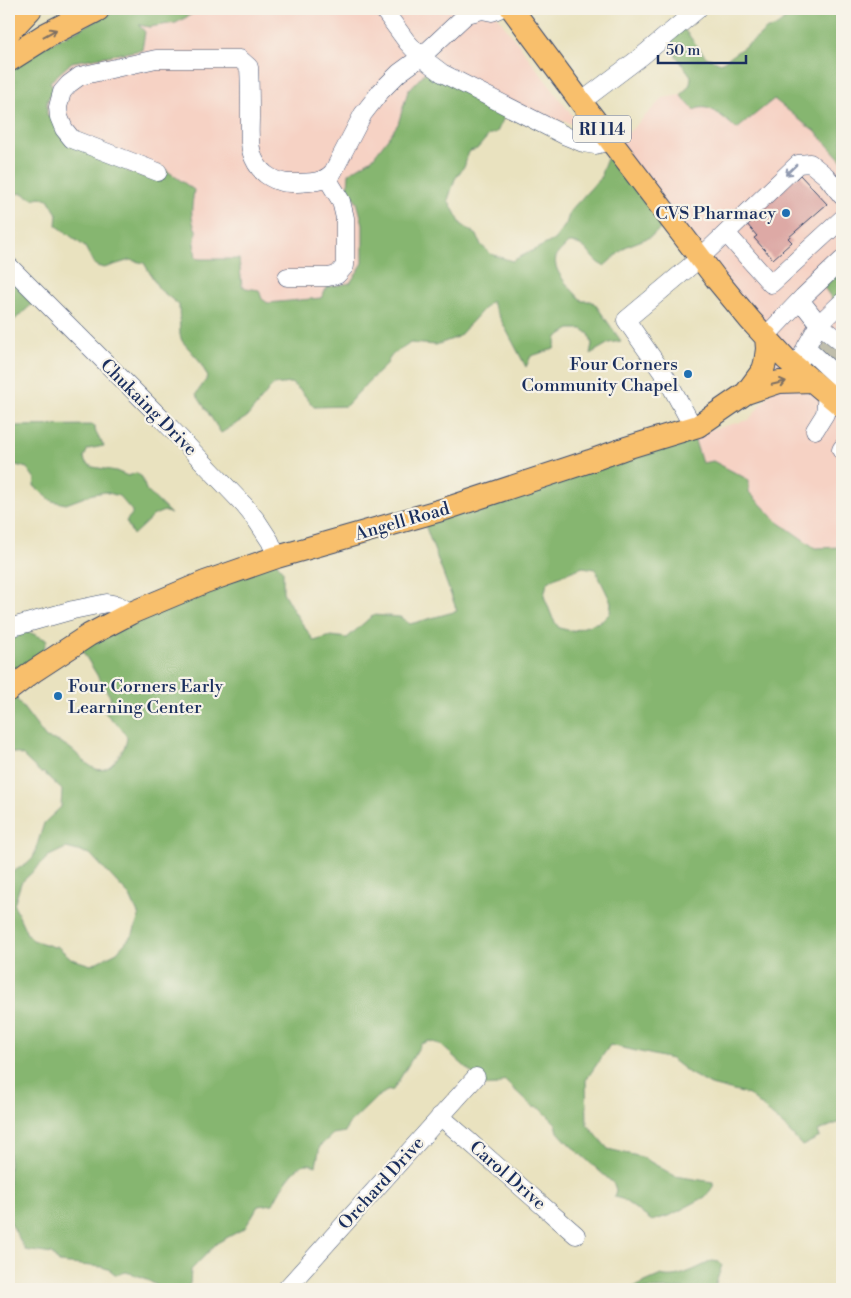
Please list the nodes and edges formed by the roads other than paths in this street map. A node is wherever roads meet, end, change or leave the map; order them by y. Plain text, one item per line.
1 (29, 9) edge
2 (97, 9) edge
3 (383, 9) edge
4 (499, 9) edge
5 (512, 9) edge
6 (698, 9) edge
7 (9, 30) edge
8 (421, 56) junction
9 (9, 59) edge
10 (581, 102) junction
11 (611, 141) junction
12 (158, 172) dead end
13 (328, 178) junction
14 (842, 196) edge
15 (842, 219) edge
16 (726, 233) junction
17 (700, 258) junction
18 (842, 260) edge
19 (9, 266) edge
20 (286, 277) dead end
21 (842, 291) edge
22 (800, 300) junction
23 (842, 302) edge
24 (824, 320) junction
25 (766, 336) junction
26 (829, 364) edge
27 (746, 393) junction
28 (693, 427) junction
29 (815, 430) dead end
30 (277, 557) junction
31 (131, 613) junction
32 (9, 628) edge
33 (9, 690) edge
34 (476, 1077) dead end
35 (440, 1116) junction
36 (576, 1235) dead end
37 (286, 1289) edge

1 - 7 highway
9 -> 2 highway
3 - 8 street
4 - 8 street
5 - 10 main road, RI 114
6 - 10 street
8 - 11 street
8 - 13 street
10 - 11 main road, RI 114
11 - 17 main road, RI 114
12 - 13 street
13 - 20 street
14 -> 16 street
15 - 16 street
16 - 17 street
17 - 25 main road, RI 114
17 - 28 street
18 - 22 street
19 - 30 street, Chukaing Drive
21 - 24 street
22 - 24 street
22 - 25 street
23 - 24 street
24 - 26 street
24 - 26 street
25 - 26 main road, RI 114
25 - 27 main road, Angell Road
27 -> 26 main road
26 - 29 street
27 - 28 main road, Angell Road
28 - 30 main road, Angell Road
30 - 31 main road, Angell Road
31 - 32 street
31 - 33 main road, Angell Road
34 - 35 street, Orchard Drive
35 - 36 street, Carol Drive
35 - 37 street, Orchard Drive

